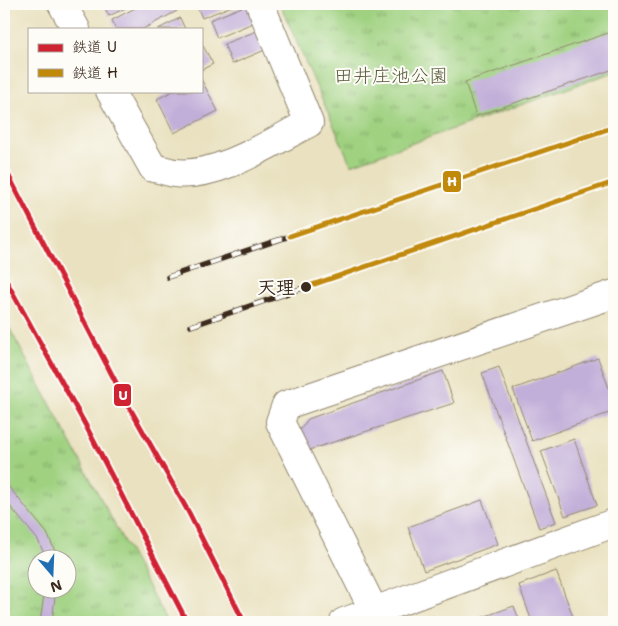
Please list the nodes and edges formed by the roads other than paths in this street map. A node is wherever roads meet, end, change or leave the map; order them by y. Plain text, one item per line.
1 (62, 4) edge
2 (260, 4) edge
3 (75, 28) edge
4 (111, 92) edge
5 (614, 294) edge
6 (614, 523) edge
7 (391, 612) edge
8 (344, 622) edge

1 - 3 street
2 - 4 street
5 - 7 street
6 - 7 street
7 - 8 street

